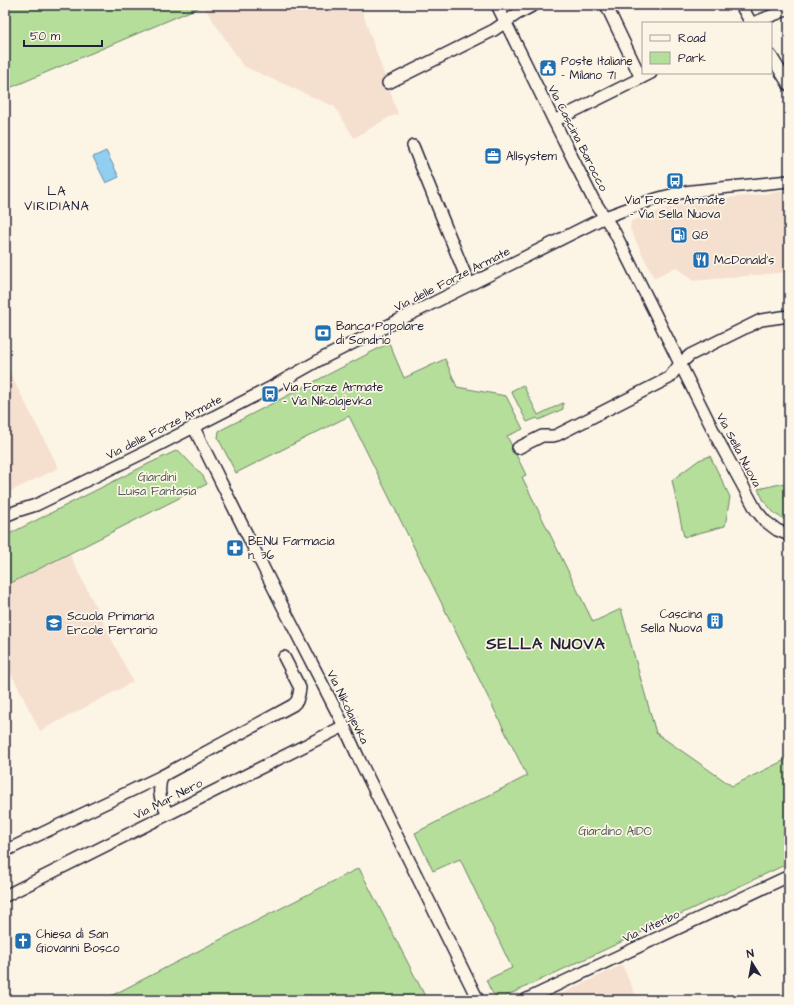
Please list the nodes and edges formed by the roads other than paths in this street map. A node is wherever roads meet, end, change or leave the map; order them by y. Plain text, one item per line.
1 (497, 5) edge
2 (534, 5) edge
3 (606, 5) edge
4 (741, 5) edge
5 (789, 9) edge
6 (505, 21) junction
7 (751, 22) edge
8 (755, 22) edge
9 (772, 58) edge
10 (642, 69) edge
11 (646, 76) edge
12 (388, 83) dead end
13 (789, 85) edge
14 (554, 121) junction
15 (413, 146) dead end
16 (789, 181) edge
17 (605, 218) junction
18 (469, 284) junction
19 (789, 316) edge
20 (680, 364) junction
21 (193, 426) junction
22 (518, 448) dead end
23 (36, 505) junction
24 (5, 516) edge
25 (5, 524) edge
26 (789, 535) edge
27 (284, 657) dead end
28 (344, 726) junction
29 (162, 776) junction
30 (168, 814) junction
31 (5, 851) edge
32 (789, 876) edge
33 (5, 896) edge
34 (478, 1000) edge
35 (525, 1000) edge

1 - 6 street, Via Cascina Barocco
2 - 6 street
3 - 10 street
4 - 7 street
5 - 8 street
6 - 12 street
6 - 14 street, Via Cascina Barocco
9 - 13 street
11 - 14 street
14 - 17 street, Via Cascina Barocco
15 - 18 street
16 - 17 street, Via delle Forze Armate
17 - 18 street, Via delle Forze Armate
17 - 20 street, Via Sella Nuova
18 - 21 street, Via delle Forze Armate
19 - 20 street
20 - 22 street
20 - 26 street, Via Sella Nuova
21 - 23 street, Via delle Forze Armate
21 - 28 street, Via Nikolajevka
23 - 24 street, Via delle Forze Armate
23 - 25 street, Via delle Forze Armate
27 - 29 street
28 - 30 street, Via Mar Nero
28 - 34 street, Via Nikolajevka
29 - 30 street
29 - 31 street
30 - 33 street, Via Mar Nero
32 - 35 street, Via Viterbo

